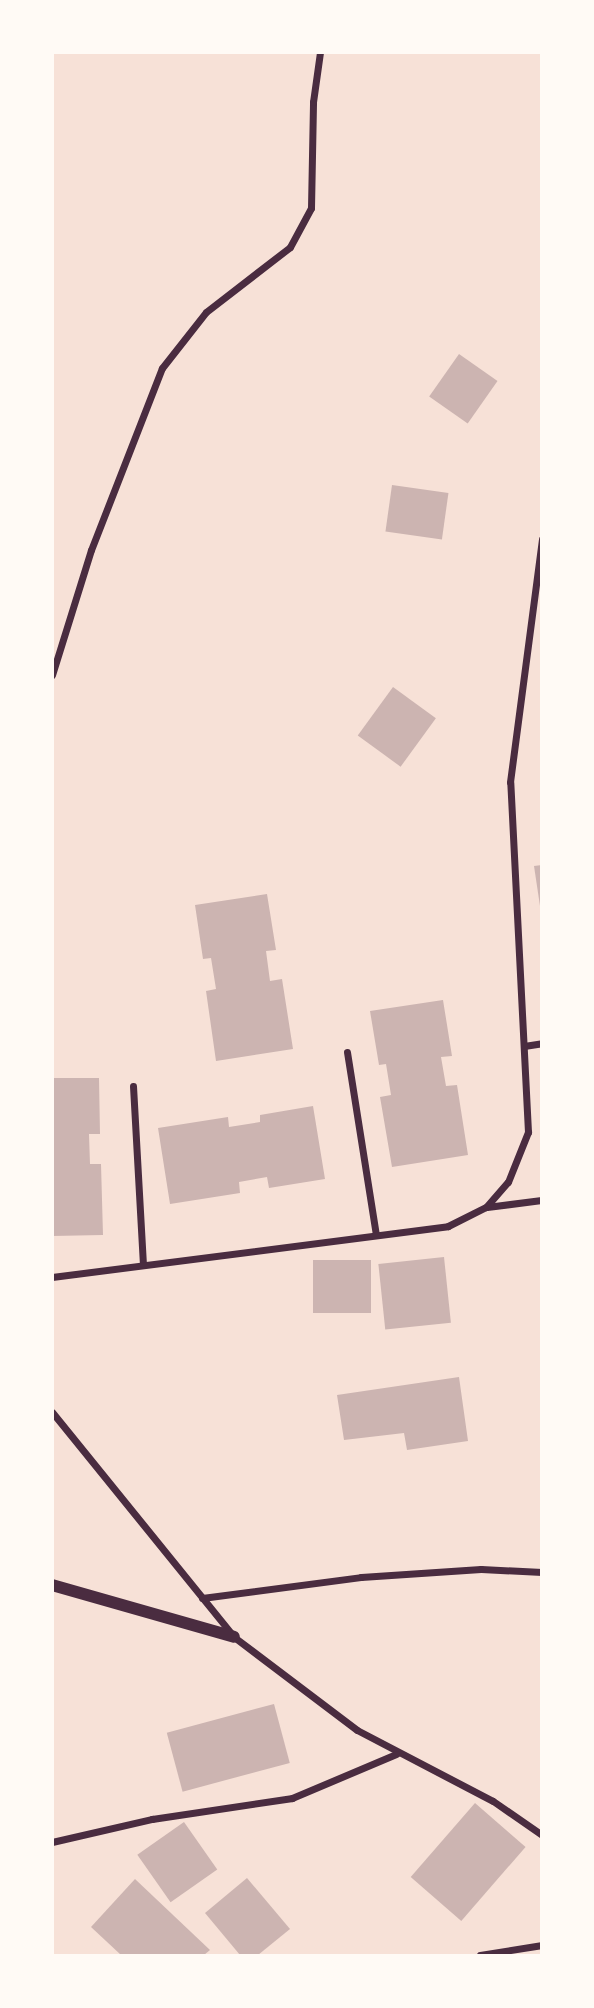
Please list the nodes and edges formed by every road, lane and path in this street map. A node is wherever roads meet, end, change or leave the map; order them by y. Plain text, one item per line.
1 (320, 52) edge
2 (541, 539) edge
3 (52, 675) edge
4 (541, 1043) edge
5 (524, 1046) junction
6 (347, 1052) dead end
7 (133, 1086) dead end
8 (541, 1200) edge
9 (486, 1207) junction
10 (376, 1235) junction
11 (143, 1265) junction
12 (52, 1277) edge
13 (52, 1412) edge
14 (541, 1572) edge
15 (52, 1585) edge
16 (202, 1598) junction
17 (234, 1637) junction
18 (396, 1754) junction
19 (541, 1835) edge
20 (52, 1842) edge
21 (541, 1945) edge
22 (480, 1955) edge

1 - 3 street
2 - 5 street
4 - 5 street
5 - 9 street
6 - 10 street
7 - 11 street
8 - 9 street
9 - 10 street
10 - 11 street
11 - 12 street
13 - 16 street
14 - 16 street
15 - 17 street
16 - 17 street
17 - 18 street
18 - 19 street
18 - 20 street
21 - 22 street

